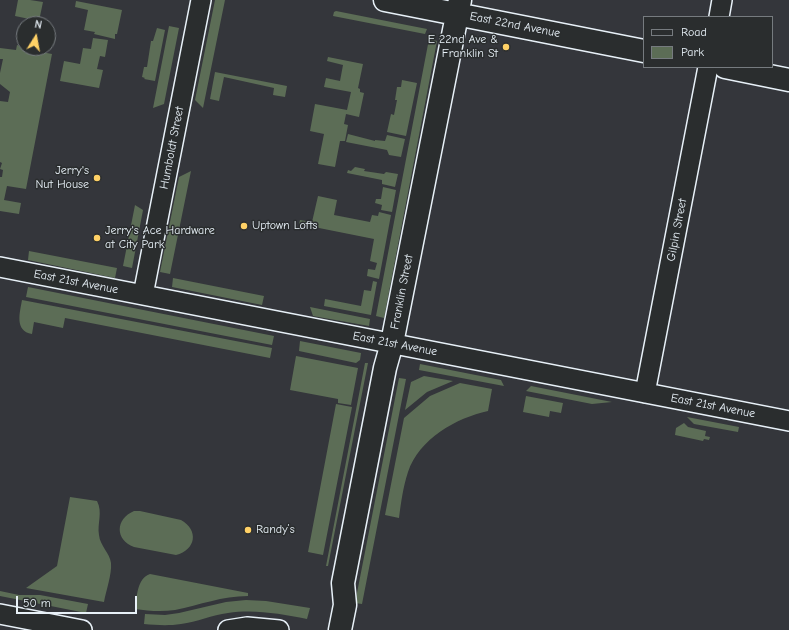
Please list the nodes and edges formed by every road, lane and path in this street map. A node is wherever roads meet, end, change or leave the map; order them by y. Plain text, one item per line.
1 (201, 0) edge
2 (385, 0) edge
3 (722, 0) edge
4 (458, 7) edge
5 (718, 16) edge
6 (643, 51) edge
7 (708, 68) edge
8 (730, 68) edge
9 (789, 80) edge
10 (0, 267) edge
11 (143, 295) junction
12 (392, 343) junction
13 (645, 393) junction
14 (789, 421) edge
15 (343, 582) junction
16 (0, 614) edge
17 (82, 630) edge
18 (228, 630) edge
19 (279, 630) edge
20 (326, 630) edge
21 (340, 630) edge

1 - 11 street, Humboldt Street
2 - 4 street, East 22nd Avenue
3 - 5 street
4 - 6 street, East 22nd Avenue
4 - 12 street, Franklin Street
7 - 13 street, Gilpin Street
8 - 9 street
10 - 11 street, East 21st Avenue
11 - 12 street, East 21st Avenue
12 - 13 street, East 21st Avenue
12 - 15 street, Franklin Street
13 - 14 street, East 21st Avenue
15 - 20 street, Franklin Street
15 - 21 street, Franklin Street
16 - 17 street
18 - 19 street

